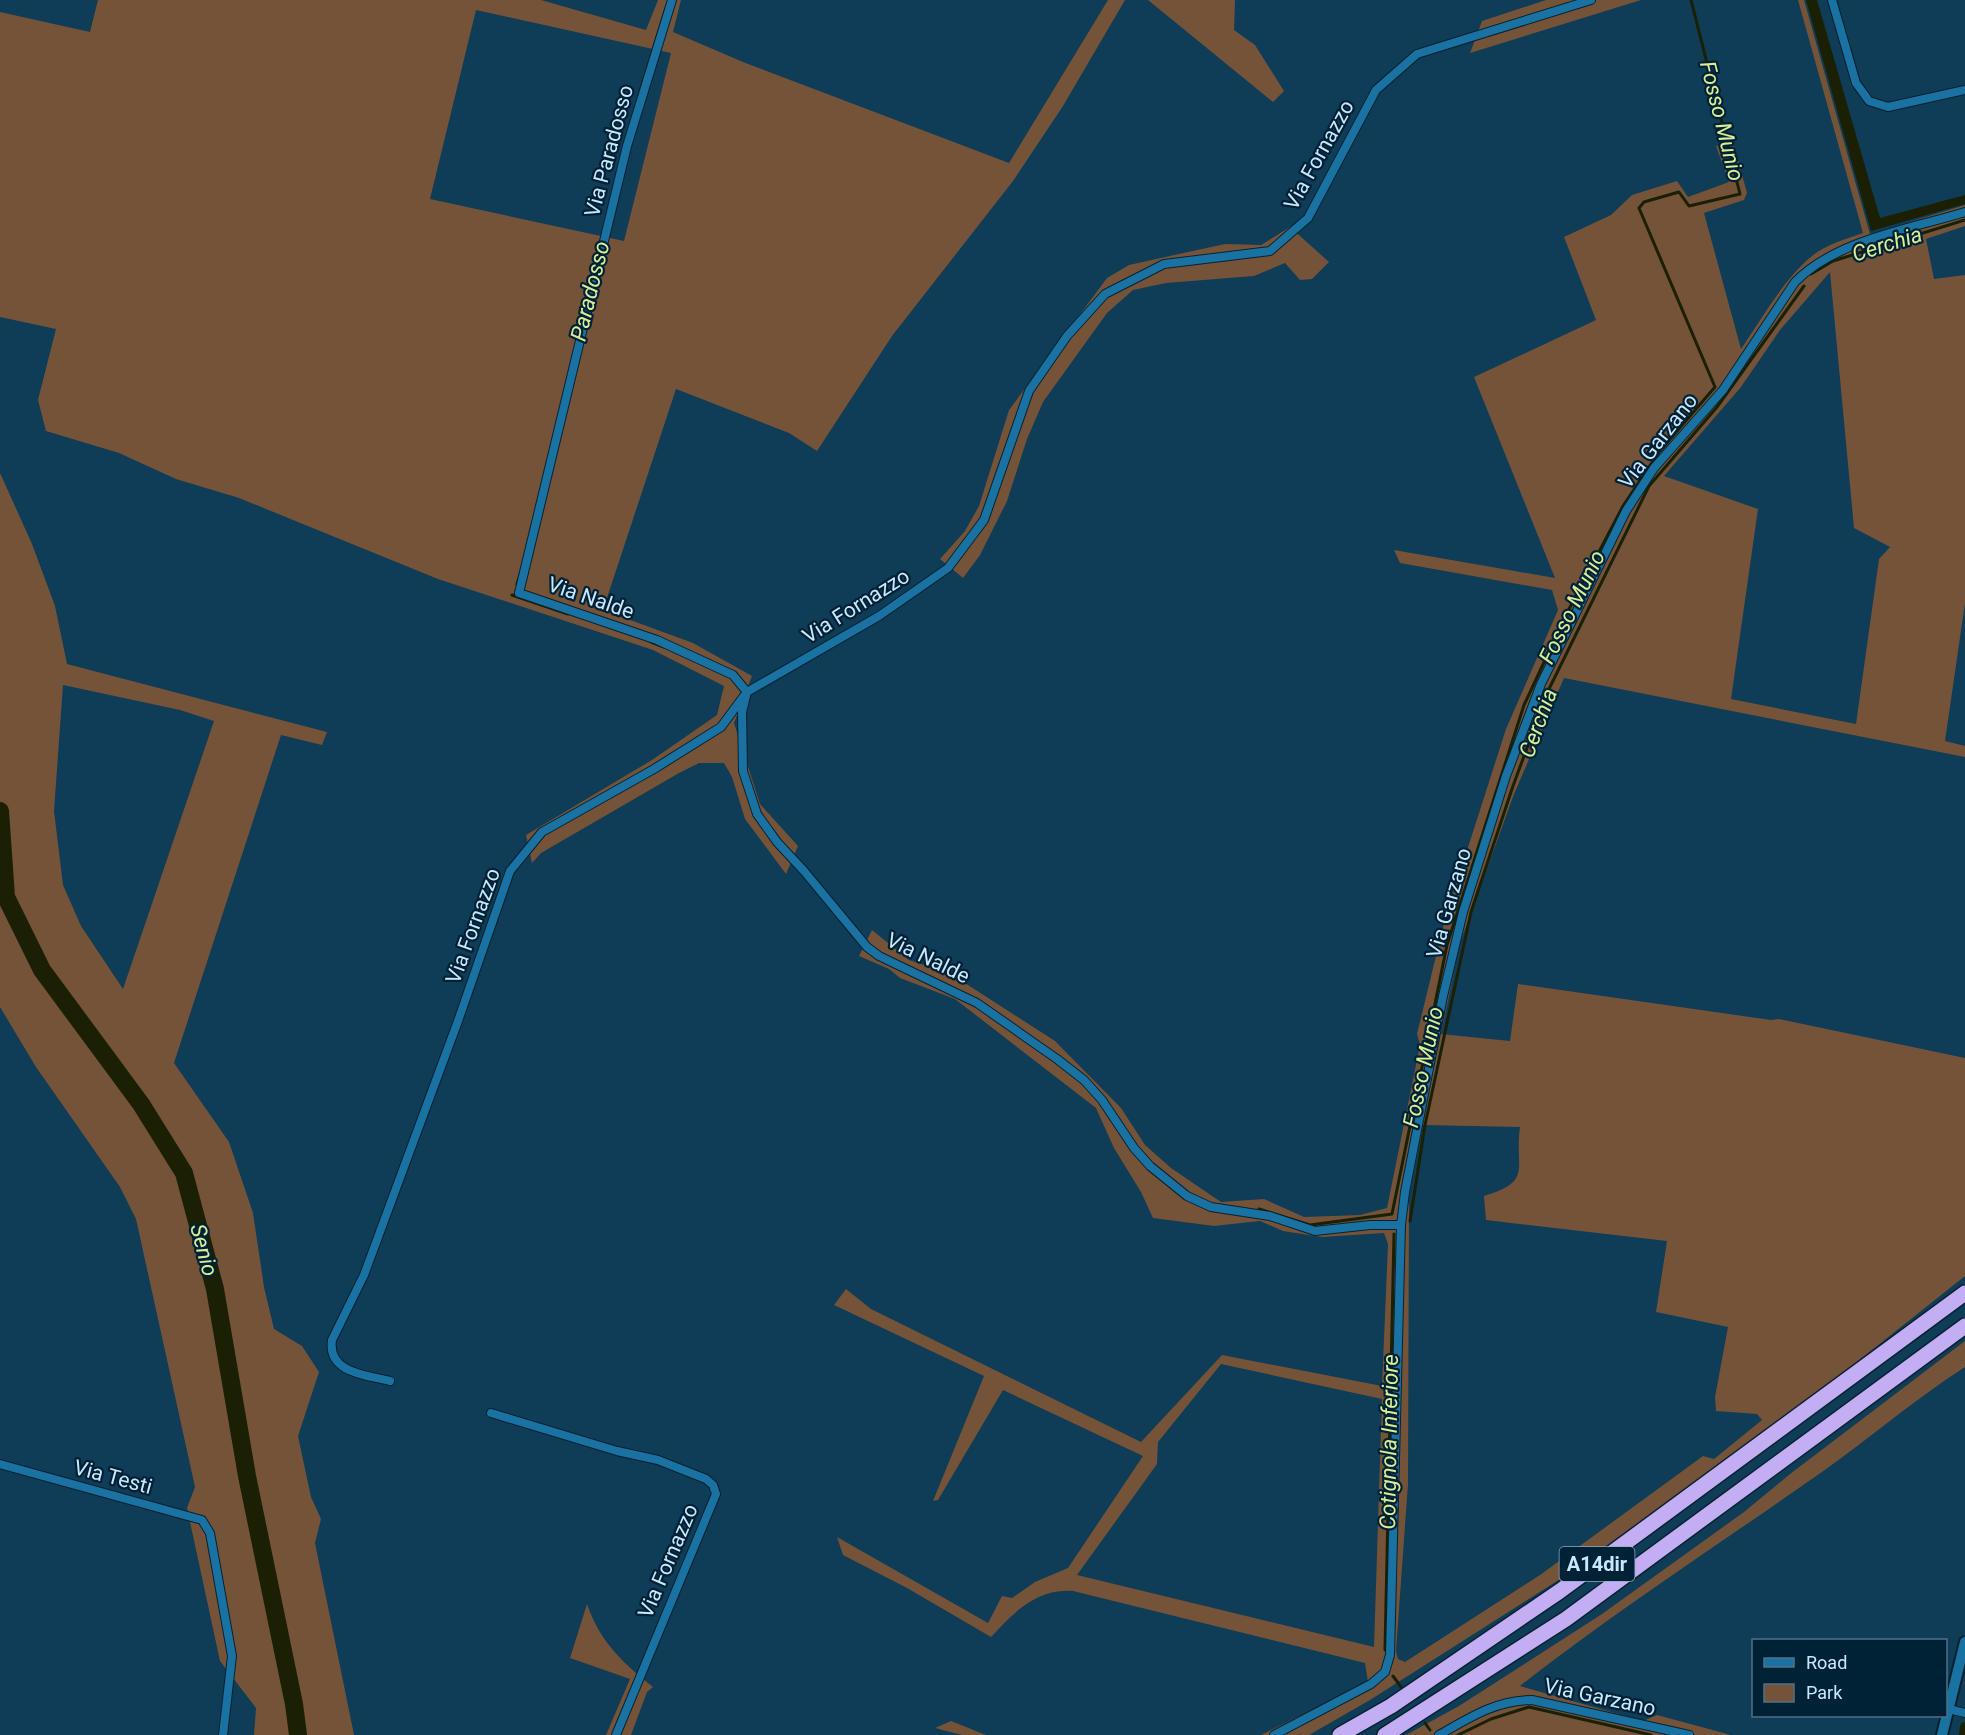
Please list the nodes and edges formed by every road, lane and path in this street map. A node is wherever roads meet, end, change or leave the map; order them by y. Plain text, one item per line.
1 (672, 0) edge
2 (1591, 0) edge
3 (1832, 0) edge
4 (1965, 90) edge
5 (1965, 212) edge
6 (519, 593) joint
7 (747, 692) junction
8 (1401, 1225) junction
9 (1965, 1293) edge
10 (1965, 1326) edge
11 (390, 1381) dead end
12 (491, 1413) dead end
13 (0, 1464) edge
14 (1965, 1641) edge
15 (1948, 1709) junction
16 (1947, 1713) edge
17 (1965, 1713) edge
18 (1946, 1717) edge
19 (223, 1735) edge
20 (616, 1735) edge
21 (1274, 1735) edge
22 (1340, 1735) edge
23 (1385, 1735) edge
24 (1439, 1735) edge
25 (1689, 1735) edge
26 (1942, 1735) edge

1 - 6 street, Via Paradosso
2 - 7 street, Via Fornazzo
3 - 4 street
5 - 8 street, Via Garzano
6 - 7 street, Via Nalde
7 - 8 street, Via Nalde
7 - 11 street, Via Fornazzo
8 - 21 street, Via Garzano
9 - 22 highway, A14dir
10 - 23 highway, A14dir
12 - 20 street, Via Fornazzo
13 - 19 street, Via Testi
14 - 15 main road
15 - 16 main road
15 - 17 street
18 - 26 main road
24 - 25 street, Via Garzano

